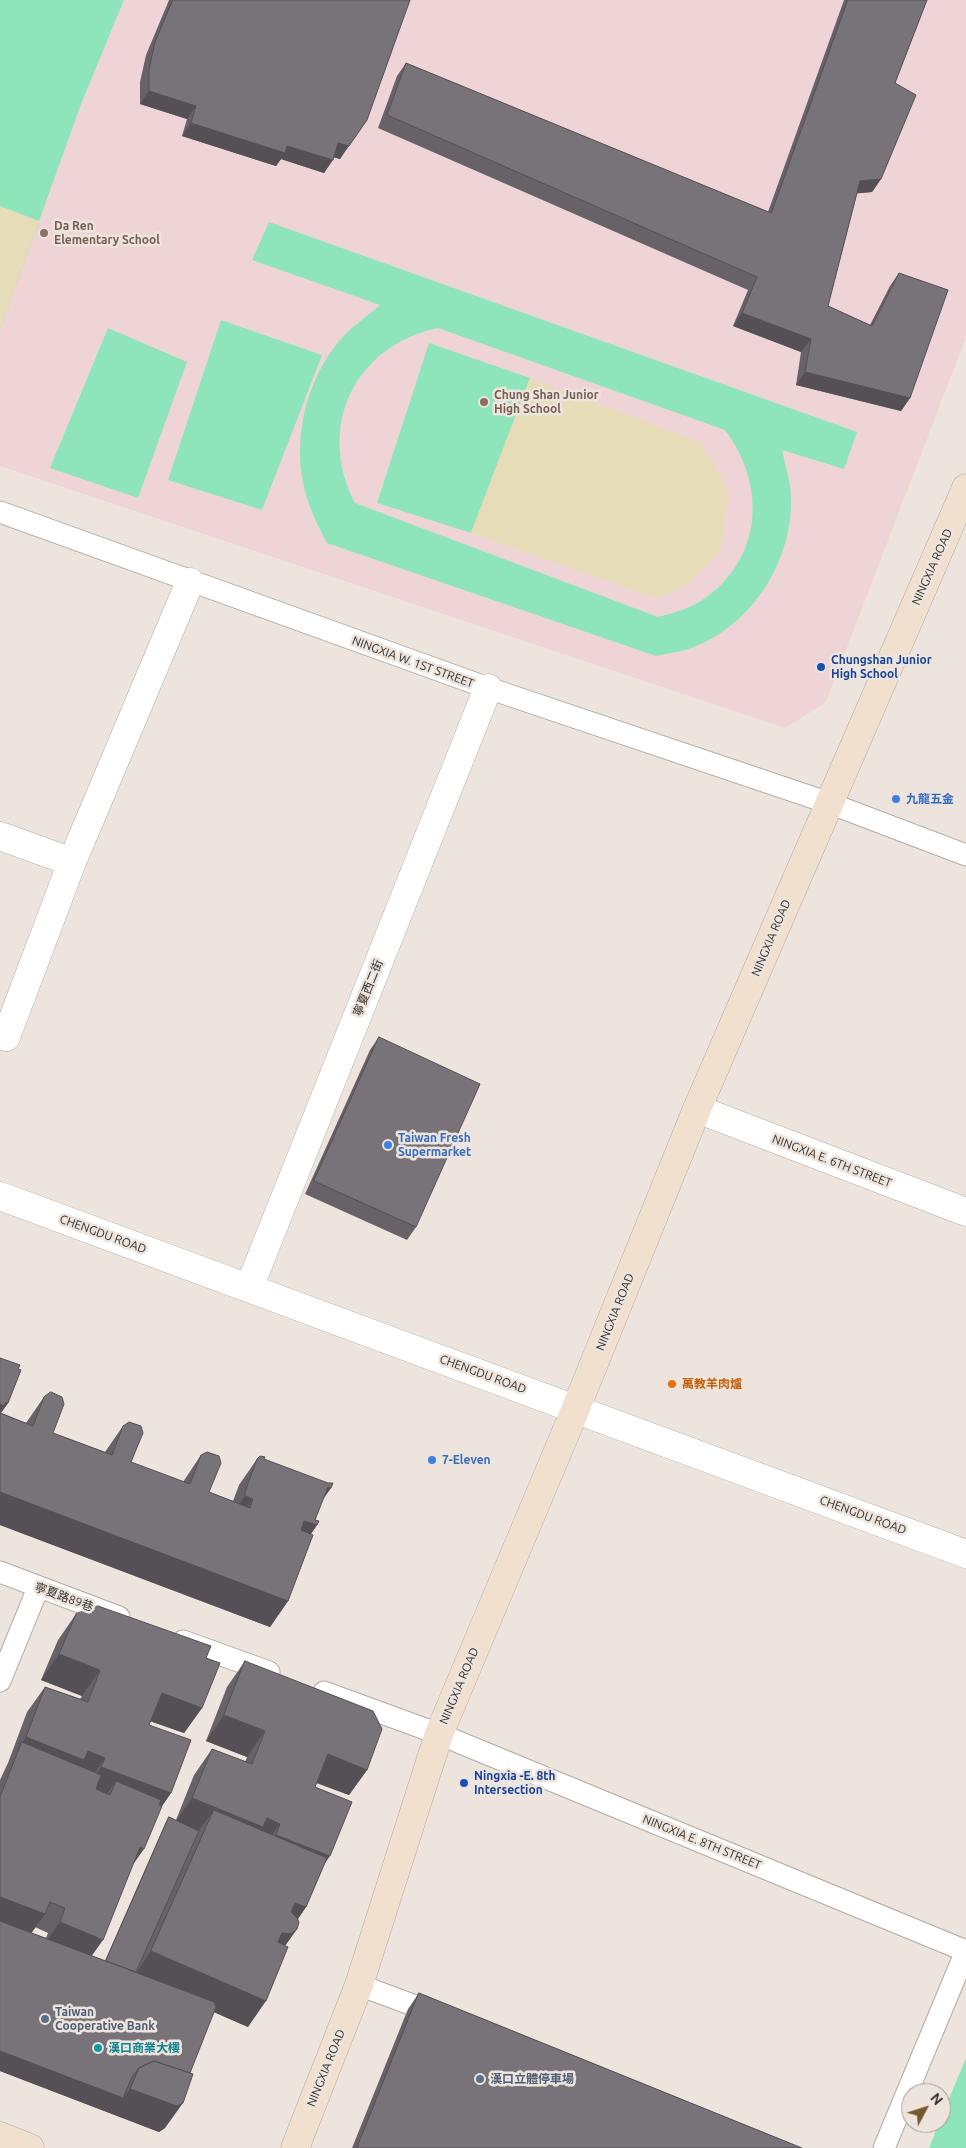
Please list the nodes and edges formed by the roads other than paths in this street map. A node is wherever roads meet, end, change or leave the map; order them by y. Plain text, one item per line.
1 (966, 488) edge
2 (0, 512) edge
3 (190, 582) junction
4 (488, 688) junction
5 (829, 803) junction
6 (0, 836) edge
7 (966, 855) edge
8 (72, 862) junction
9 (6, 1037) dead end
10 (697, 1109) junction
11 (0, 1196) edge
12 (966, 1212) edge
13 (249, 1288) junction
14 (576, 1408) junction
15 (966, 1554) edge
16 (0, 1572) edge
17 (38, 1588) junction
18 (141, 1625) edge
19 (169, 1635) edge
20 (0, 1680) edge
21 (438, 1734) junction
22 (966, 1951) edge
23 (359, 1985) junction
24 (452, 2020) edge
25 (0, 2136) edge
26 (30, 2148) edge
27 (295, 2148) edge
28 (884, 2148) edge

1 - 5 street, NINGXIA ROAD
2 - 3 lane, NINGXIA W. 1ST STREET
3 - 4 lane, NINGXIA W. 1ST STREET
3 - 8 street
4 - 5 lane, NINGXIA W. 1ST STREET
4 - 13 street, 寧夏西二街
5 - 7 lane, NINGXIA W. 1ST STREET
5 - 10 street, NINGXIA ROAD
6 - 8 street
8 - 9 street
10 - 12 street, NINGXIA E. 6TH STREET
10 - 14 street, NINGXIA ROAD
11 - 13 street, CHENGDU ROAD
13 - 14 street, CHENGDU ROAD
14 - 15 street, CHENGDU ROAD
14 - 21 street, NINGXIA ROAD
16 - 17 lane, 寧夏路89巷
17 - 18 lane, 寧夏路89巷
17 - 20 lane
19 - 21 lane
21 - 22 lane, NINGXIA E. 8TH STREET
21 - 23 street, NINGXIA ROAD
22 - 28 lane
23 - 24 lane
23 - 27 street, NINGXIA ROAD
25 - 26 street

